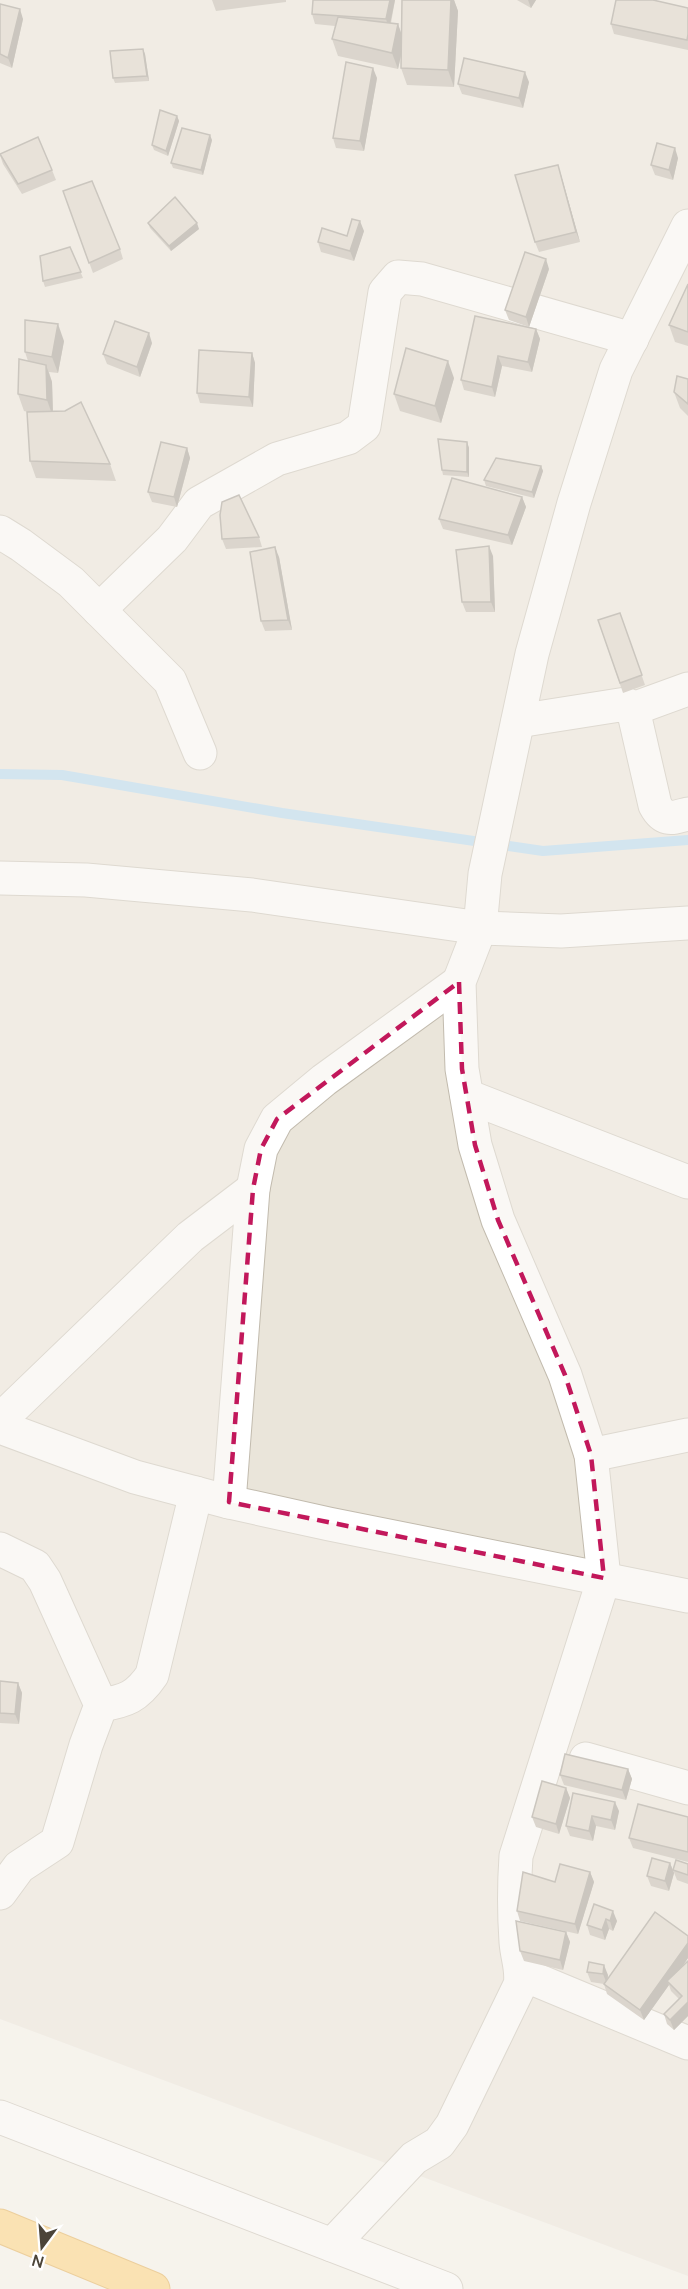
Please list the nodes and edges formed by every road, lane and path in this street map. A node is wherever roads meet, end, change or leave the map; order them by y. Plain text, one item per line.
1 (688, 226) edge
2 (632, 339) junction
3 (0, 532) edge
4 (99, 610) junction
5 (688, 689) edge
6 (633, 709) junction
7 (518, 721) junction
8 (200, 753) dead end
9 (688, 814) edge
10 (0, 878) edge
11 (688, 923) edge
12 (480, 928) junction
13 (459, 982) junction
14 (467, 1096) junction
15 (688, 1182) edge
16 (253, 1189) junction
17 (0, 1420) edge
18 (0, 1427) edge
19 (688, 1435) edge
20 (591, 1455) junction
21 (196, 1493) junction
22 (229, 1502) junction
23 (0, 1550) edge
24 (604, 1578) junction
25 (688, 1596) edge
26 (100, 1705) junction
27 (550, 1750) junction
28 (688, 1788) edge
29 (0, 1893) edge
30 (522, 1974) junction
31 (688, 2043) edge
32 (0, 2117) edge
33 (0, 2226) edge
34 (332, 2245) junction
35 (153, 2289) edge
36 (446, 2289) edge

1 - 2 street
2 - 4 street
2 - 7 street
3 - 4 street
4 - 8 street
5 - 6 street
6 - 7 street
6 - 9 street
7 - 12 street
10 - 12 street
11 - 12 street
12 - 13 street
13 - 14 street
13 - 16 street
14 - 15 street
14 - 20 street
16 - 17 street
16 - 22 street
18 - 21 street
19 - 20 street
20 - 24 street
21 - 22 street
21 - 26 street
22 - 24 street
23 - 26 street
24 - 25 street
24 - 27 street
26 - 29 street
27 - 28 street
27 - 30 street
30 - 31 street
30 - 34 street
32 - 34 street
33 - 35 highway
34 - 36 street

